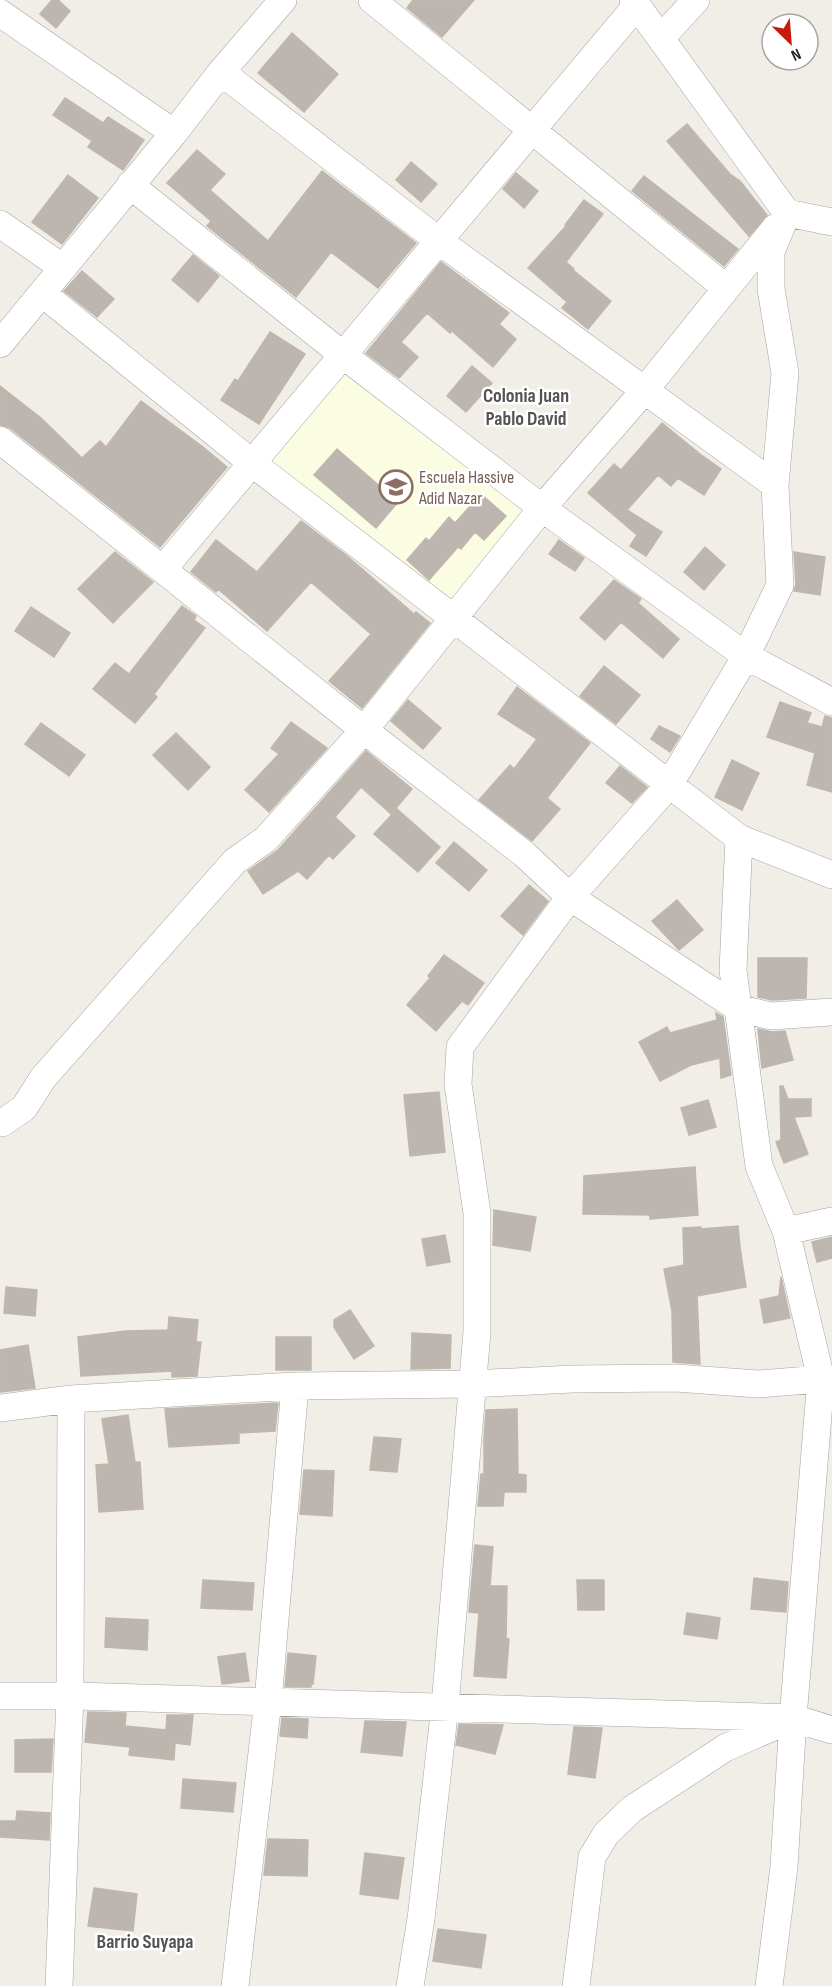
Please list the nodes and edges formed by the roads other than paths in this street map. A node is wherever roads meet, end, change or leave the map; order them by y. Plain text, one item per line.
1 (372, 0) edge
2 (696, 0) edge
3 (277, 2) edge
4 (635, 3) edge
5 (0, 13) edge
6 (661, 38) junction
7 (221, 72) junction
8 (532, 130) junction
9 (174, 133) junction
10 (130, 185) junction
11 (787, 213) junction
12 (832, 222) edge
13 (0, 224) edge
14 (439, 241) junction
15 (63, 268) junction
16 (726, 288) junction
17 (42, 293) junction
18 (0, 344) edge
19 (343, 355) junction
20 (644, 391) junction
21 (0, 440) edge
22 (252, 463) junction
23 (775, 485) junction
24 (542, 508) junction
25 (163, 569) junction
26 (452, 618) junction
27 (746, 656) junction
28 (832, 702) edge
29 (364, 730) junction
30 (669, 785) junction
31 (739, 838) junction
32 (832, 875) edge
33 (570, 897) junction
34 (738, 1008) junction
35 (832, 1012) edge
36 (2, 1123) dead end
37 (832, 1221) edge
38 (786, 1231) junction
39 (821, 1379) junction
40 (471, 1384) junction
41 (295, 1386) junction
42 (71, 1399) junction
43 (0, 1408) edge
44 (0, 1696) edge
45 (70, 1696) junction
46 (268, 1701) junction
47 (445, 1706) junction
48 (793, 1718) junction
49 (832, 1731) edge
50 (59, 1986) edge
51 (234, 1986) edge
52 (410, 1986) edge
53 (576, 1986) edge
54 (769, 1986) edge

1 - 8 street
2 - 6 street
3 - 7 street
4 - 6 street
4 - 8 street
5 - 9 street
6 - 11 street
7 - 9 street
7 - 14 street
8 - 14 street
8 - 16 street
9 - 10 street
10 - 15 street
10 - 19 street
11 - 12 street
11 - 16 street
11 - 23 street
13 - 15 street
14 - 19 street
14 - 20 street
15 - 17 street
16 - 20 street
17 - 18 street
17 - 22 street
19 - 22 street
19 - 24 street
20 - 23 street
20 - 24 street
21 - 25 street
22 - 25 street
22 - 26 street
23 - 27 street
24 - 26 street
24 - 27 street
25 - 29 street
26 - 29 street
26 - 30 street
27 - 28 street
27 - 30 street
29 - 33 street
29 - 36 street
30 - 31 street
30 - 33 street
31 - 32 street
31 - 34 street
33 - 34 street
33 - 40 street
34 - 35 street
34 - 38 street
37 - 38 street
38 - 39 street
39 - 40 street
39 - 48 street
40 - 41 street
40 - 47 street
41 - 42 street
41 - 46 street
42 - 43 street
42 - 45 street
44 - 45 street
45 - 46 street
45 - 50 street
46 - 47 street
46 - 51 street
47 - 48 street
47 - 52 street
48 - 49 street
48 - 53 street
48 - 54 street

